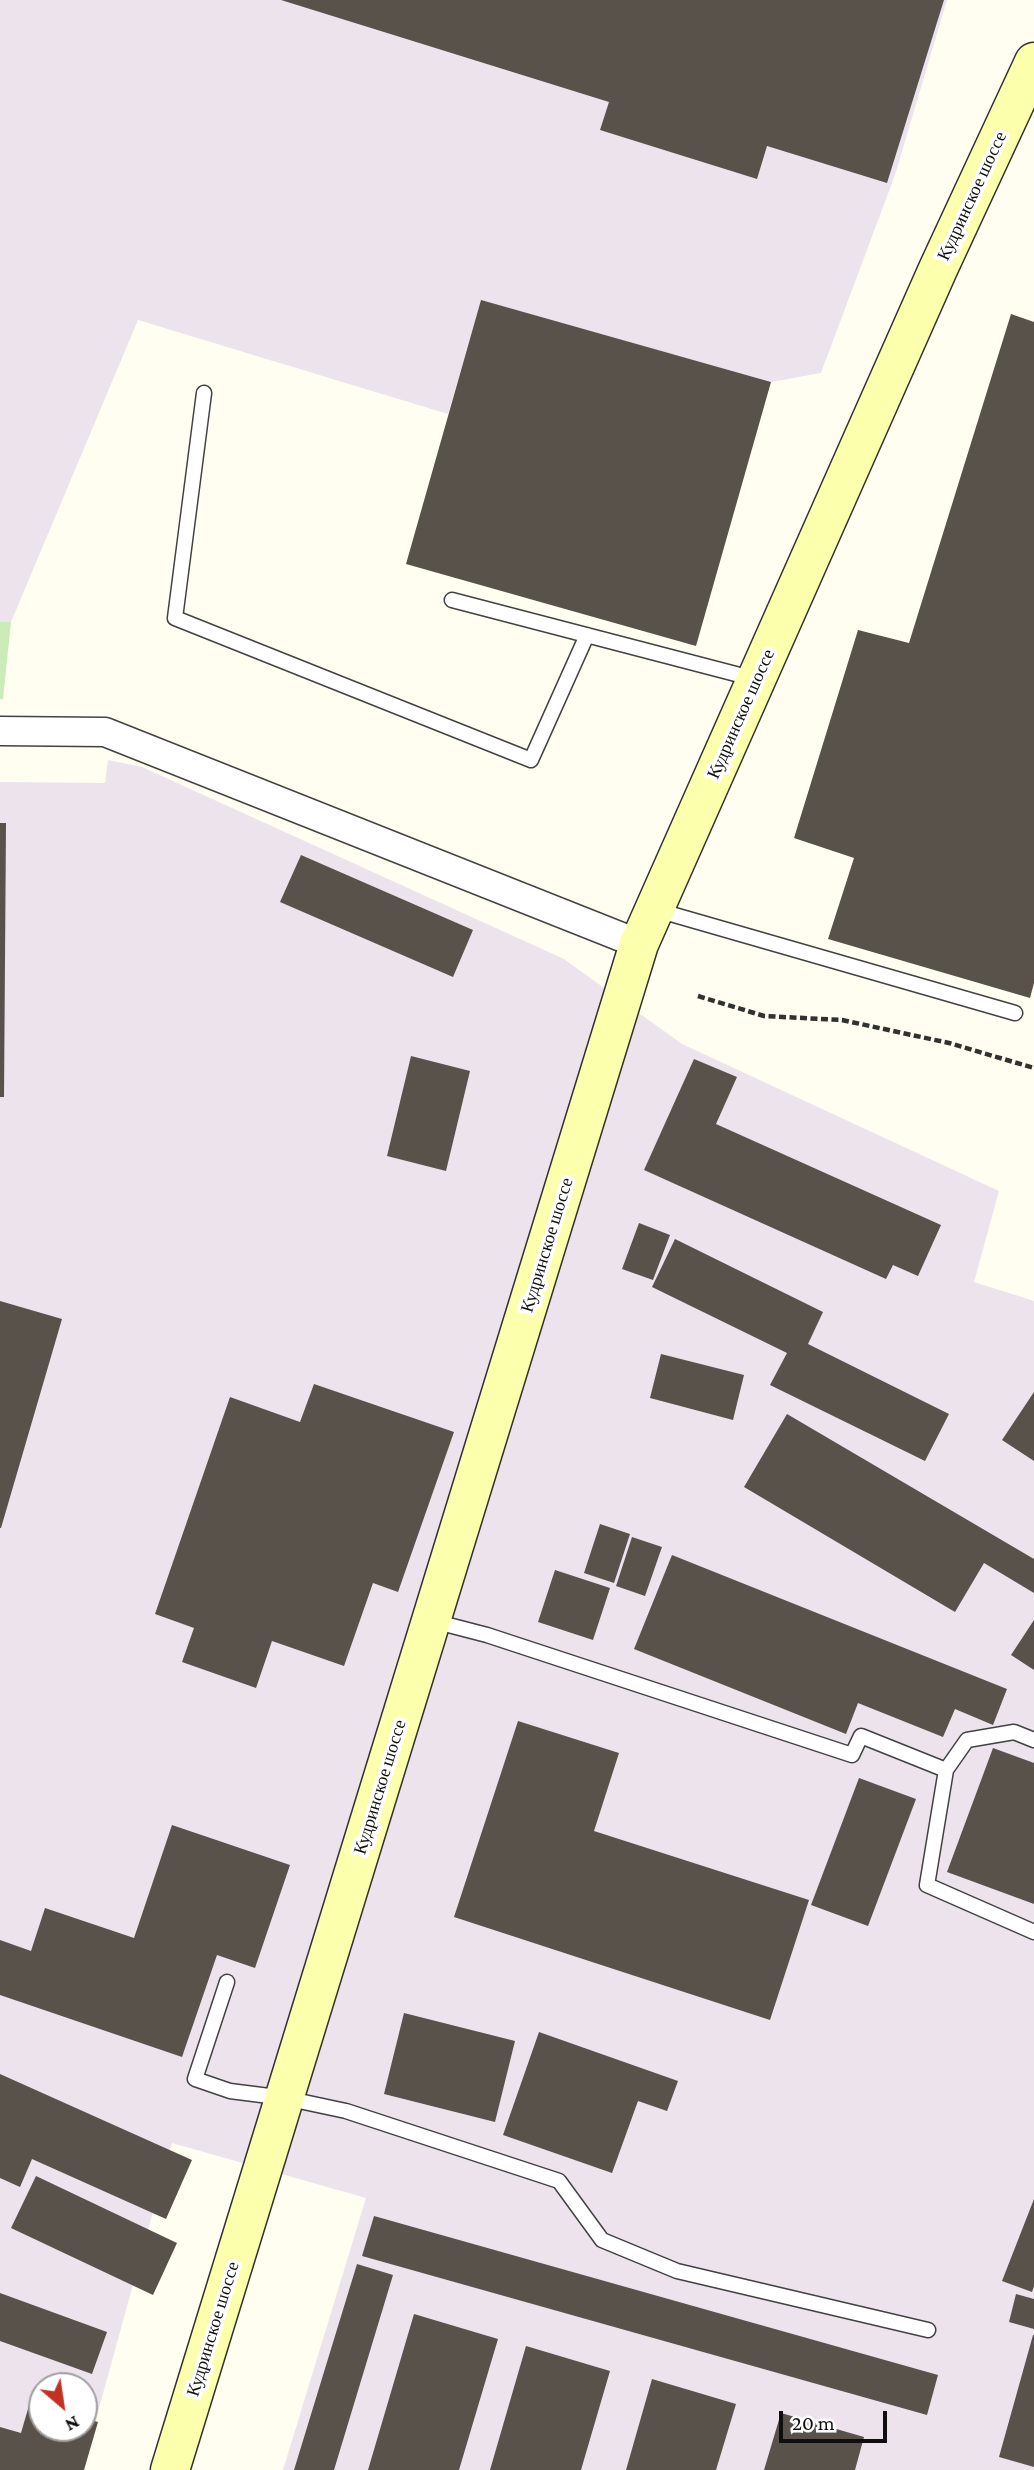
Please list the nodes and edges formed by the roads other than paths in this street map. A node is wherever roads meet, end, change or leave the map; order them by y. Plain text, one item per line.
1 (1034, 62) edge
2 (204, 393) dead end
3 (452, 600) dead end
4 (587, 635) junction
5 (756, 679) junction
6 (0, 731) edge
7 (654, 910) junction
8 (639, 944) junction
9 (1015, 1013) dead end
10 (432, 1621) junction
11 (1034, 1740) edge
12 (946, 1770) junction
13 (1034, 1932) edge
14 (227, 1982) dead end
15 (285, 2098) junction
16 (928, 2330) dead end
17 (170, 2470) edge

1 - 5 street, Кудринское шоссе
2 - 4 lane
3 - 4 lane
4 - 5 lane
5 - 7 street, Кудринское шоссе
6 - 8 street
7 - 8 street, Кудринское шоссе
7 - 9 lane
8 - 10 street, Кудринское шоссе
10 - 12 lane
10 - 15 street, Кудринское шоссе
11 - 12 lane
12 - 13 lane
14 - 15 lane
15 - 16 lane
15 - 17 street, Кудринское шоссе

